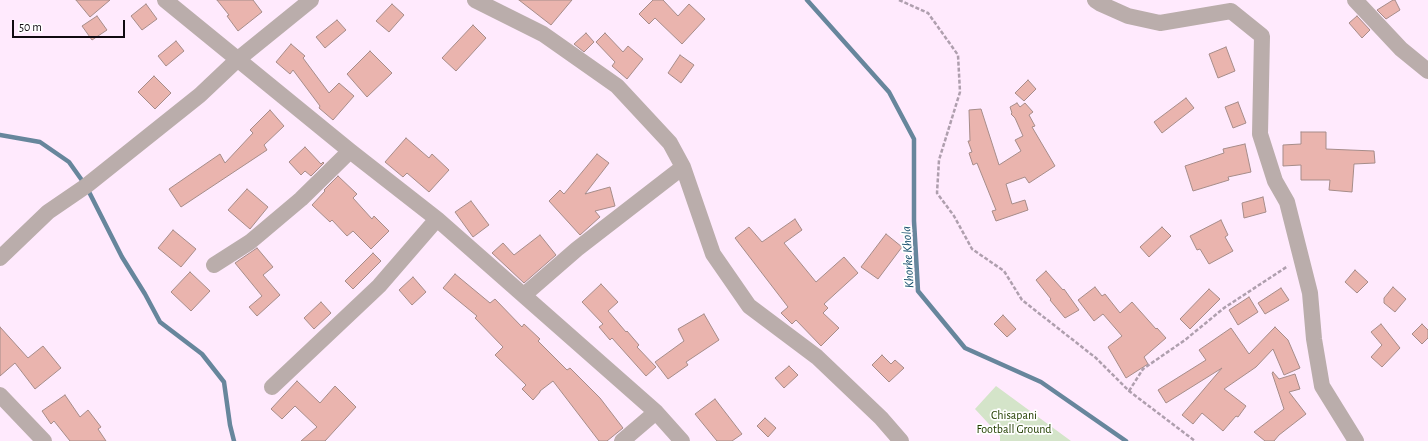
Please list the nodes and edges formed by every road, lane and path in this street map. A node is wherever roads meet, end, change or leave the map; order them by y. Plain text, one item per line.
1 (165, 0) edge
2 (311, 0) edge
3 (475, 0) edge
4 (899, 0) edge
5 (1095, 0) edge
6 (1355, 0) edge
7 (238, 60) junction
8 (1428, 71) edge
9 (350, 151) junction
10 (683, 167) junction
11 (437, 219) junction
12 (0, 258) edge
13 (1300, 258) junction
14 (214, 265) dead end
15 (524, 295) junction
16 (272, 387) dead end
17 (1129, 391) junction
18 (0, 395) edge
19 (656, 412) junction
20 (44, 441) edge
21 (622, 441) edge
22 (682, 441) edge
23 (901, 441) edge
24 (1195, 441) edge
25 (1356, 441) edge

1 - 7 street
2 - 7 street
3 - 10 street
4 - 17 path
5 - 13 street
6 - 8 street
7 - 9 street
7 - 12 street
9 - 11 street
9 - 14 street
10 - 15 street
10 - 23 street
11 - 15 street
11 - 16 street
13 - 17 path
13 - 25 street
15 - 19 street
17 - 24 path
18 - 20 street
19 - 21 street
19 - 22 street

